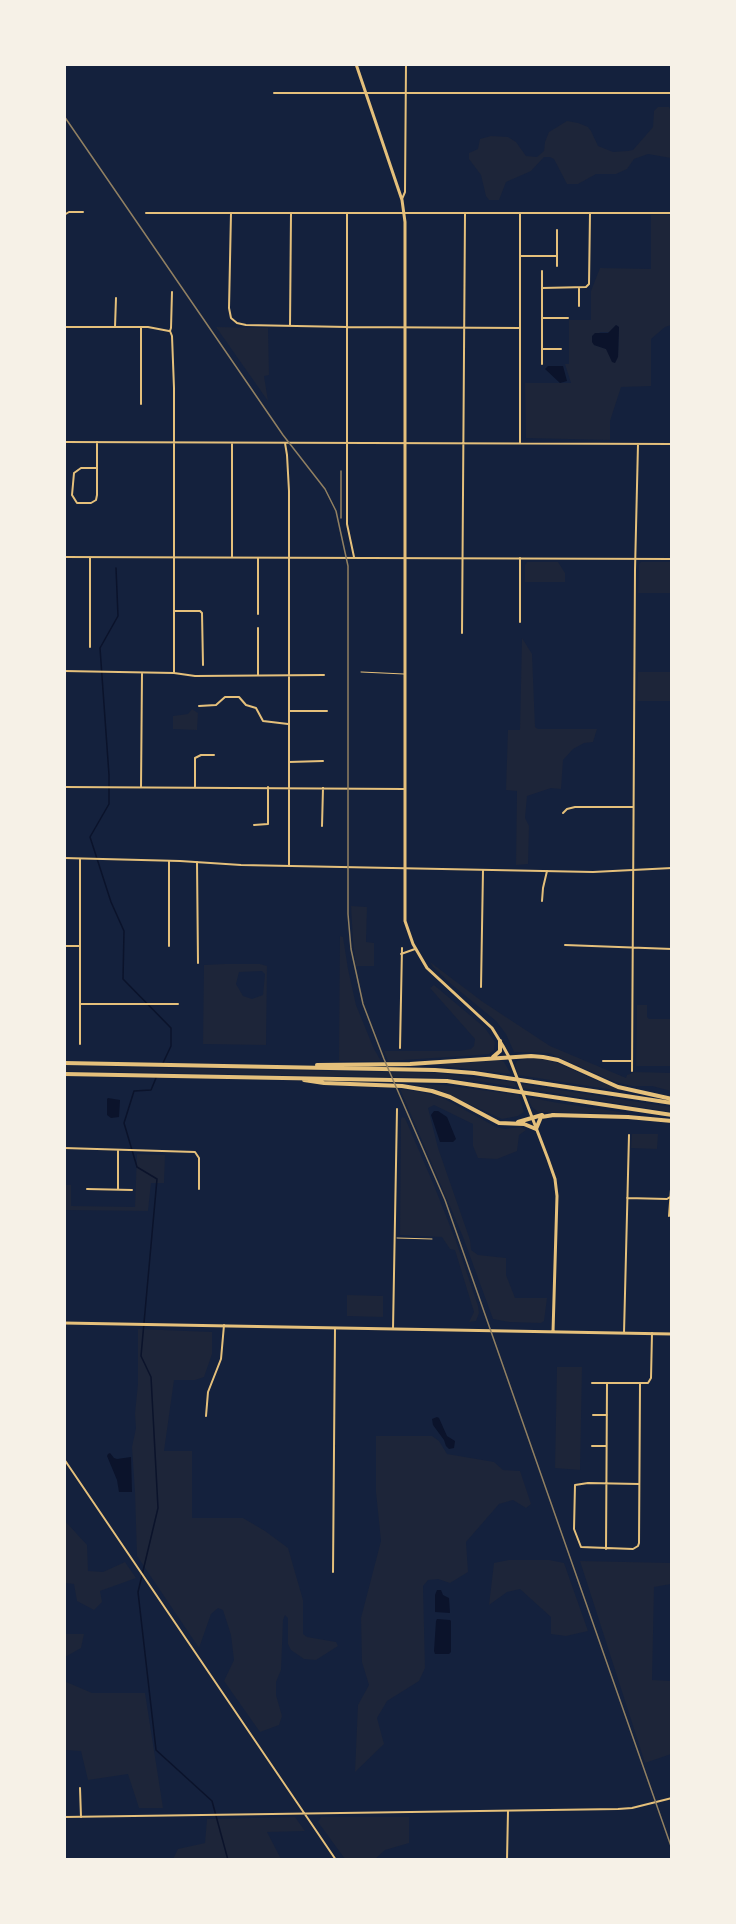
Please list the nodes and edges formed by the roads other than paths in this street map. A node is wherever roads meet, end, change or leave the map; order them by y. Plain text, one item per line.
1 (356, 64) edge
2 (406, 64) edge
3 (274, 93) dead end
4 (365, 93) junction
5 (406, 93) junction
6 (672, 93) edge
7 (402, 200) junction
8 (83, 212) dead end
9 (231, 212) junction
10 (146, 213) dead end
11 (291, 213) junction
12 (347, 213) junction
13 (404, 213) junction
14 (590, 213) junction
15 (672, 213) edge
16 (465, 214) junction
17 (520, 214) junction
18 (64, 215) edge
19 (557, 230) dead end
20 (520, 256) junction
21 (557, 256) junction
22 (557, 266) dead end
23 (542, 271) dead end
24 (542, 288) junction
25 (579, 288) junction
26 (172, 292) dead end
27 (116, 298) dead end
28 (579, 306) dead end
29 (542, 318) junction
30 (568, 318) dead end
31 (290, 326) junction
32 (64, 327) edge
33 (115, 327) junction
34 (141, 327) junction
35 (347, 327) junction
36 (405, 327) junction
37 (464, 328) junction
38 (520, 328) junction
39 (170, 332) junction
40 (542, 349) junction
41 (561, 349) dead end
42 (542, 364) dead end
43 (141, 404) dead end
44 (64, 442) edge
45 (98, 442) junction
46 (174, 443) junction
47 (232, 443) junction
48 (285, 443) junction
49 (348, 443) junction
50 (405, 443) junction
51 (463, 443) junction
52 (520, 443) junction
53 (638, 444) junction
54 (672, 444) edge
55 (97, 468) junction
56 (64, 557) edge
57 (90, 558) junction
58 (174, 558) junction
59 (232, 558) junction
60 (258, 558) junction
61 (290, 558) junction
62 (354, 558) junction
63 (405, 558) junction
64 (463, 558) junction
65 (520, 558) junction
66 (636, 559) junction
67 (672, 559) edge
68 (175, 611) junction
69 (258, 614) dead end
70 (520, 621) dead end
71 (258, 628) dead end
72 (462, 633) dead end
73 (90, 647) dead end
74 (203, 665) dead end
75 (64, 671) edge
76 (361, 672) dead end
77 (142, 673) junction
78 (174, 673) junction
79 (405, 674) junction
80 (258, 675) junction
81 (289, 675) junction
82 (324, 675) dead end
83 (199, 706) dead end
84 (289, 711) junction
85 (327, 711) dead end
86 (289, 724) junction
87 (214, 755) dead end
88 (323, 761) dead end
89 (289, 762) junction
90 (64, 787) edge
91 (141, 787) junction
92 (195, 787) junction
93 (289, 787) junction
94 (268, 788) junction
95 (322, 788) junction
96 (404, 789) junction
97 (634, 807) junction
98 (563, 813) dead end
99 (254, 825) dead end
100 (322, 826) dead end
101 (64, 858) edge
102 (80, 859) junction
103 (169, 861) junction
104 (196, 862) junction
105 (289, 866) junction
106 (404, 868) junction
107 (672, 868) edge
108 (483, 870) junction
109 (548, 871) junction
110 (634, 871) junction
111 (542, 901) dead end
112 (170, 945) dead end
113 (565, 945) dead end
114 (64, 946) edge
115 (81, 946) junction
116 (402, 948) dead end
117 (633, 948) junction
118 (415, 949) junction
119 (672, 949) edge
120 (401, 954) junction
121 (198, 963) dead end
122 (481, 987) dead end
123 (81, 1004) junction
124 (178, 1004) dead end
125 (500, 1041) junction
126 (80, 1044) dead end
127 (400, 1048) dead end
128 (509, 1057) junction
129 (486, 1059) junction
130 (632, 1060) junction
131 (603, 1061) dead end
132 (64, 1063) edge
133 (288, 1066) junction
134 (632, 1071) dead end
135 (64, 1074) edge
136 (288, 1077) junction
137 (672, 1101) edge
138 (397, 1109) dead end
139 (554, 1115) junction
140 (672, 1115) edge
141 (531, 1117) junction
142 (672, 1121) edge
143 (512, 1124) junction
144 (536, 1129) junction
145 (629, 1135) dead end
146 (64, 1149) edge
147 (118, 1150) junction
148 (672, 1176) edge
149 (87, 1189) dead end
150 (118, 1189) junction
151 (132, 1190) dead end
152 (199, 1190) dead end
153 (669, 1197) junction
154 (627, 1198) junction
155 (669, 1216) dead end
156 (395, 1238) junction
157 (432, 1239) dead end
158 (64, 1323) edge
159 (224, 1326) junction
160 (335, 1328) junction
161 (393, 1329) junction
162 (553, 1332) junction
163 (624, 1333) junction
164 (652, 1333) junction
165 (672, 1334) edge
166 (592, 1383) dead end
167 (640, 1383) junction
168 (607, 1384) junction
169 (593, 1415) dead end
170 (607, 1415) junction
171 (206, 1416) dead end
172 (592, 1446) dead end
173 (606, 1446) junction
174 (64, 1459) edge
175 (606, 1483) junction
176 (639, 1484) junction
177 (606, 1549) junction
178 (333, 1572) dead end
179 (80, 1788) dead end
180 (672, 1798) edge
181 (508, 1811) junction
182 (305, 1814) junction
183 (64, 1817) edge
184 (81, 1817) junction
185 (336, 1860) edge
186 (507, 1860) edge

1 - 4 main road
2 - 5 street
3 - 4 street
4 - 5 street
4 - 7 main road
5 - 6 street
5 - 7 street
7 - 13 main road
8 - 18 street
9 - 10 street
9 - 11 street
9 - 31 street
11 - 12 street
11 - 31 street
12 - 13 street
12 - 35 street
13 - 16 street
13 - 36 main road
14 - 15 street
14 - 17 street
14 - 25 street
16 - 17 street
16 - 37 street
17 - 20 street
19 - 21 street
20 - 21 street
20 - 38 street
21 - 22 street
23 - 24 street
24 - 25 street
24 - 29 street
25 - 28 street
26 - 39 street
27 - 33 street
29 - 30 street
29 - 40 street
31 - 35 street
32 - 33 street
33 - 34 street
34 - 39 street
34 - 43 street
35 - 36 street
35 - 49 street
36 - 37 street
36 - 50 main road
37 - 38 street
37 - 51 street
38 - 52 street
39 - 46 street
40 - 41 street
40 - 42 street
44 - 45 street
45 - 46 street
45 - 55 street
46 - 47 street
46 - 58 street
47 - 48 street
47 - 59 street
48 - 49 street
48 - 61 street
49 - 50 street
49 - 62 street
50 - 51 street
50 - 63 main road
51 - 52 street
51 - 64 street
52 - 53 street
53 - 54 street
53 - 66 street
55 - 55 street
56 - 57 street
57 - 58 street
57 - 73 street
58 - 59 street
58 - 68 street
59 - 60 street
60 - 61 street
60 - 69 street
61 - 62 street
61 - 81 street
62 - 63 street
63 - 64 street
63 - 79 main road
64 - 65 street
64 - 72 street
65 - 66 street
65 - 70 street
66 - 67 street
66 - 97 street
68 - 74 street
68 - 78 street
71 - 80 street
75 - 77 street
76 - 79 lane
77 - 78 street
77 - 91 street
78 - 80 street
79 - 96 main road
80 - 81 street
81 - 82 street
81 - 84 street
83 - 86 street
84 - 85 street
84 - 86 street
86 - 89 street
87 - 92 street
88 - 89 street
89 - 93 street
90 - 91 street
91 - 92 street
92 - 94 street
93 - 94 street
93 - 95 street
93 - 105 street
94 - 99 street
95 - 96 street
95 - 100 street
96 - 106 main road
97 - 98 street
97 - 110 street
101 - 102 street
102 - 103 street
102 - 115 street
103 - 104 street
103 - 112 street
104 - 105 street
104 - 121 street
105 - 106 street
106 - 108 street
106 - 118 main road
107 - 110 street
108 - 109 street
108 - 122 street
109 - 110 street
109 - 111 street
110 - 117 street
113 - 117 street
114 - 115 street
115 - 123 street
116 - 120 street
117 - 119 street
117 - 130 street
118 - 120 street
118 - 125 main road
120 - 127 street
123 - 124 street
123 - 126 street
125 - 128 main road
125 - 129 highway
128 - 129 highway
128 - 137 highway
128 - 141 main road
129 - 133 highway
130 - 131 street
130 - 134 street
132 - 133 highway
133 - 137 highway
135 - 136 highway
136 - 140 highway
136 - 143 highway
138 - 156 street
139 - 141 highway
139 - 142 highway
139 - 144 highway
141 - 143 highway
141 - 144 main road
143 - 144 highway
144 - 162 main road
145 - 154 street
146 - 147 street
147 - 150 street
147 - 152 street
148 - 153 street
149 - 150 street
150 - 151 street
153 - 154 street
153 - 155 street
154 - 163 street
156 - 157 lane
156 - 161 street
158 - 159 main road
159 - 160 main road
159 - 171 street
160 - 161 main road
160 - 178 street
161 - 162 main road
162 - 163 main road
163 - 164 main road
164 - 165 main road
164 - 167 street
166 - 168 street
167 - 168 street
167 - 176 street
168 - 170 street
169 - 170 street
170 - 173 street
172 - 173 street
173 - 175 street
174 - 182 street
175 - 176 street
175 - 177 street
175 - 177 street
176 - 177 street
179 - 184 street
180 - 181 street
181 - 182 street
181 - 186 street
182 - 184 street
182 - 185 street
183 - 184 street

